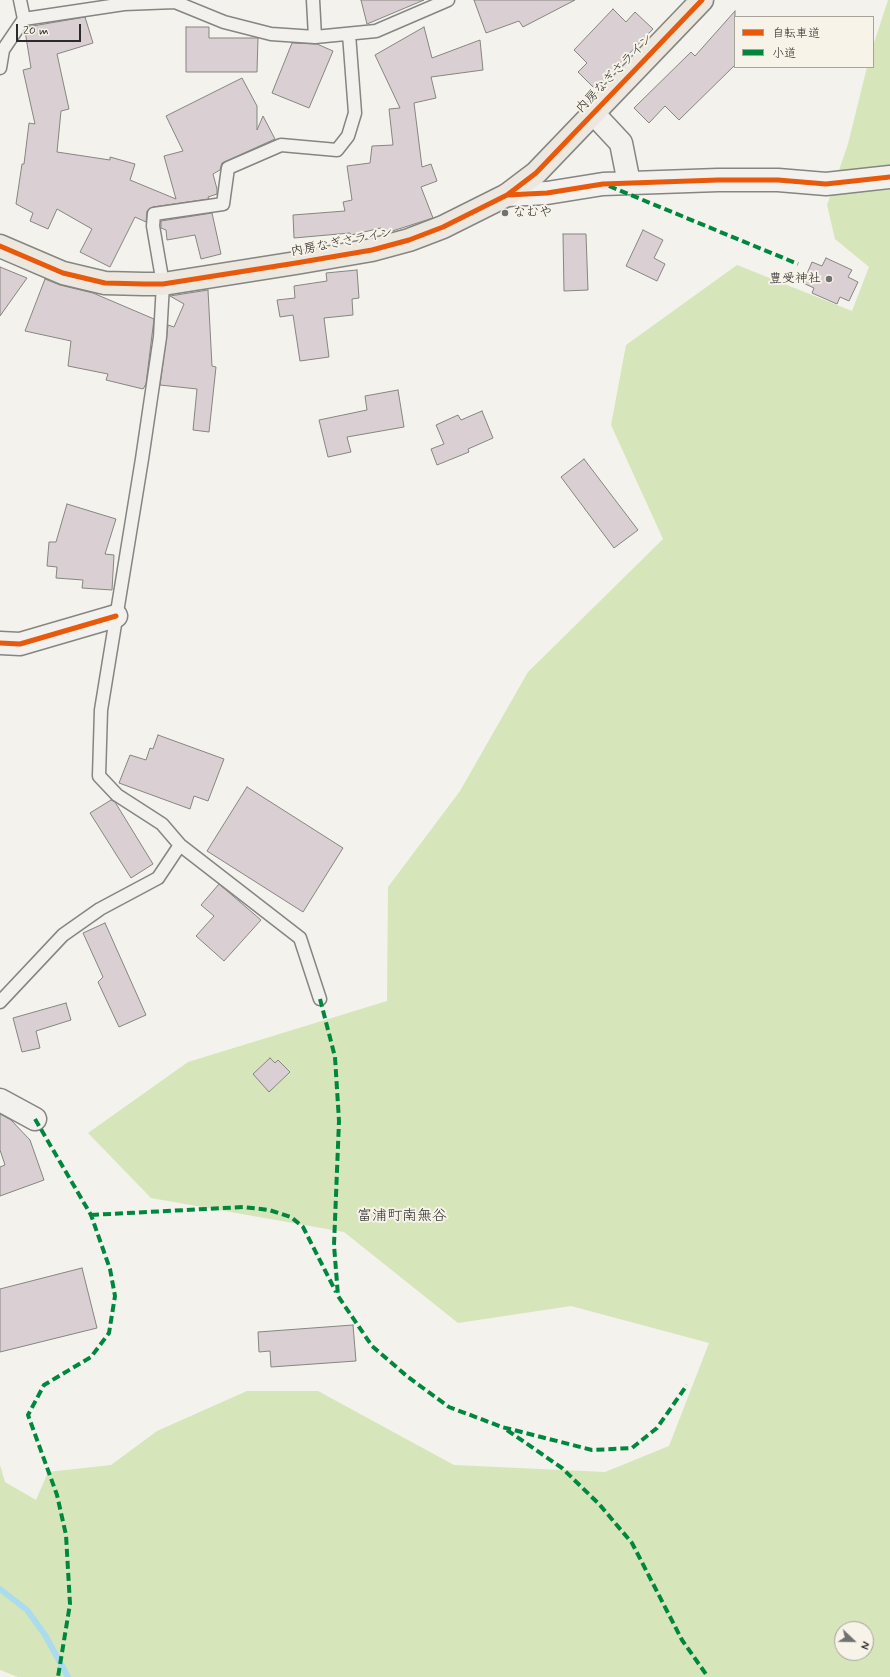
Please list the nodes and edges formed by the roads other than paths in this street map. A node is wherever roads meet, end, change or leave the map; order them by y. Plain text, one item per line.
1 (20, 0) edge
2 (313, 0) edge
3 (448, 0) edge
4 (702, 0) edge
5 (24, 19) junction
6 (349, 34) junction
7 (315, 37) junction
8 (0, 68) edge
9 (592, 113) junction
10 (890, 177) edge
11 (629, 183) junction
12 (507, 195) junction
13 (0, 246) edge
14 (163, 284) junction
15 (116, 616) junction
16 (0, 643) edge
17 (180, 845) junction
18 (320, 999) dead end
19 (0, 1002) edge
20 (0, 1100) edge
21 (35, 1119) dead end

1 - 5 lane
2 - 7 lane
3 - 6 lane
4 - 9 highway, 内房なぎさライン
5 - 7 lane
5 - 8 lane
6 - 7 lane
6 - 14 lane
9 - 11 street
9 - 12 highway, 内房なぎさライン
10 - 11 street
11 - 12 street
12 - 14 highway, 内房なぎさライン
13 - 14 highway, 内房なぎさライン
14 - 15 lane
15 - 16 street
15 - 17 lane
17 - 18 lane
17 - 19 lane
20 - 21 street

